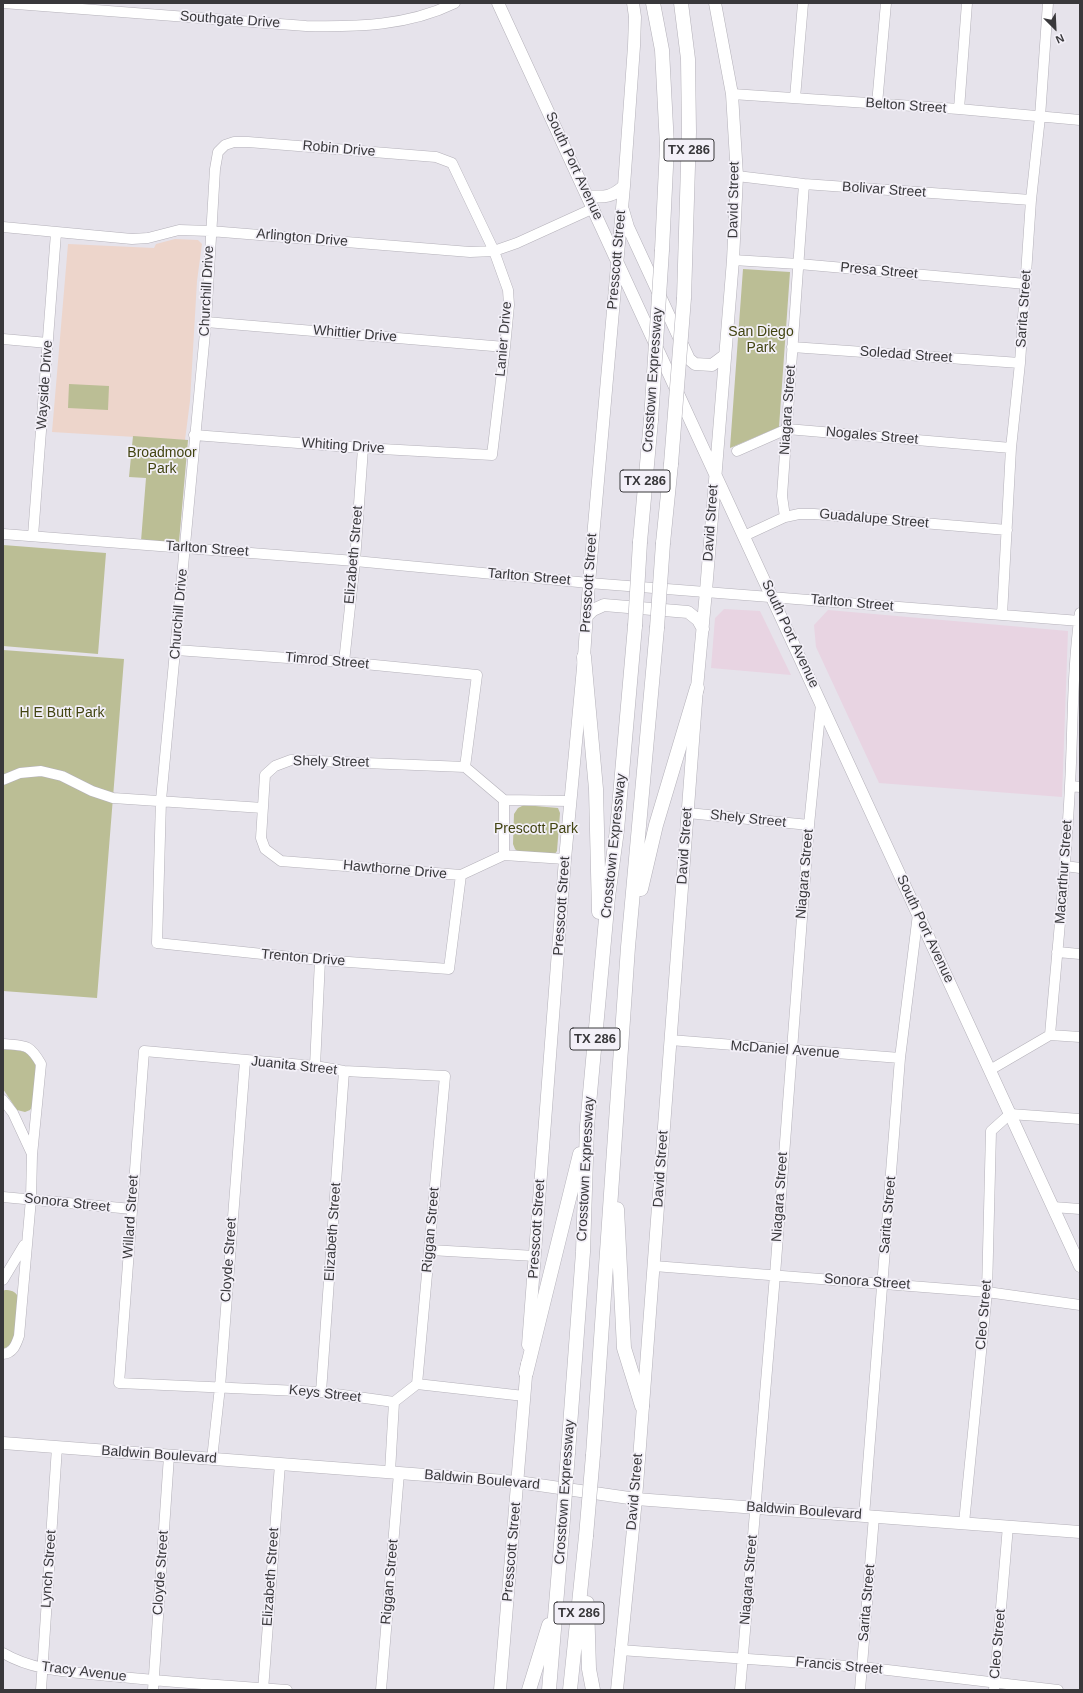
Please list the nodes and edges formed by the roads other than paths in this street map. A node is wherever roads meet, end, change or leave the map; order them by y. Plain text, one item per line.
1 (3, 3) edge
2 (455, 3) edge
3 (498, 3) edge
4 (633, 3) edge
5 (653, 3) edge
6 (681, 3) edge
7 (803, 3) edge
8 (886, 3) edge
9 (967, 3) edge
10 (1048, 3) edge
11 (718, 7) edge
12 (732, 94) junction
13 (795, 98) junction
14 (877, 104) junction
15 (960, 109) junction
16 (1040, 117) junction
17 (1080, 120) edge
18 (225, 145) joint
19 (452, 163) joint
20 (737, 176) junction
21 (804, 184) junction
22 (624, 186) junction
23 (588, 196) junction
24 (1031, 200) junction
25 (622, 203) junction
26 (594, 208) junction
27 (3, 228) edge
28 (210, 231) junction
29 (56, 233) junction
30 (494, 251) junction
31 (616, 260) junction
32 (733, 260) junction
33 (800, 264) junction
34 (1026, 284) junction
35 (206, 322) junction
36 (3, 339) edge
37 (48, 343) junction
38 (505, 347) junction
39 (792, 347) junction
40 (724, 356) junction
41 (1020, 363) junction
42 (787, 430) junction
43 (194, 435) junction
44 (363, 448) junction
45 (1011, 448) junction
46 (737, 451) dead end
47 (492, 455) joint
48 (715, 473) junction
49 (785, 517) junction
50 (1007, 530) junction
51 (3, 534) edge
52 (33, 536) junction
53 (744, 536) junction
54 (185, 548) junction
55 (355, 561) junction
56 (589, 583) junction
57 (706, 591) junction
58 (772, 596) junction
59 (1002, 615) junction
60 (587, 616) junction
61 (1080, 618) edge
62 (703, 629) junction
63 (176, 650) junction
64 (584, 657) junction
65 (344, 662) junction
66 (697, 688) junction
67 (821, 704) junction
68 (1076, 704) edge
69 (465, 767) junction
70 (3, 780) edge
71 (1075, 786) edge
72 (161, 800) junction
73 (504, 800) junction
74 (570, 801) junction
75 (263, 808) junction
76 (688, 813) junction
77 (809, 826) junction
78 (504, 855) junction
79 (565, 859) junction
80 (1065, 866) junction
81 (1080, 868) edge
82 (461, 875) junction
83 (918, 914) junction
84 (630, 940) junction
85 (158, 943) joint
86 (1057, 952) junction
87 (1080, 954) edge
88 (320, 960) junction
89 (600, 978) junction
90 (1050, 1035) junction
91 (1080, 1037) edge
92 (670, 1040) junction
93 (3, 1044) edge
94 (791, 1050) junction
95 (144, 1051) joint
96 (900, 1058) junction
97 (245, 1061) junction
98 (315, 1066) junction
99 (990, 1070) junction
100 (344, 1071) junction
101 (445, 1076) joint
102 (3, 1100) edge
103 (1010, 1114) junction
104 (1080, 1119) edge
105 (587, 1126) junction
106 (614, 1147) junction
107 (32, 1155) junction
108 (3, 1197) edge
109 (31, 1198) junction
110 (1053, 1208) junction
111 (132, 1209) junction
112 (1080, 1209) edge
113 (26, 1241) junction
114 (430, 1250) junction
115 (535, 1256) junction
116 (654, 1266) junction
117 (1080, 1266) edge
118 (775, 1275) junction
119 (3, 1280) edge
120 (882, 1282) junction
121 (987, 1292) junction
122 (1080, 1305) edge
123 (3, 1354) edge
124 (526, 1373) junction
125 (120, 1382) joint
126 (417, 1384) junction
127 (220, 1387) junction
128 (321, 1392) junction
129 (524, 1396) junction
130 (394, 1402) junction
131 (642, 1406) junction
132 (3, 1443) edge
133 (56, 1447) junction
134 (169, 1456) junction
135 (212, 1459) junction
136 (280, 1464) junction
137 (394, 1473) junction
138 (518, 1482) junction
139 (636, 1499) junction
140 (754, 1508) junction
141 (869, 1516) junction
142 (964, 1523) junction
143 (1008, 1526) junction
144 (1080, 1532) edge
145 (586, 1542) junction
146 (557, 1598) junction
147 (620, 1650) junction
148 (3, 1653) edge
149 (742, 1658) junction
150 (862, 1667) junction
151 (42, 1668) junction
152 (153, 1685) edge
153 (994, 1686) edge
154 (263, 1689) edge
155 (41, 1690) edge
156 (287, 1690) edge
157 (381, 1690) edge
158 (500, 1690) edge
159 (529, 1690) edge
160 (549, 1690) edge
161 (570, 1690) edge
162 (593, 1690) edge
163 (618, 1690) edge
164 (740, 1690) edge
165 (860, 1690) edge
166 (1058, 1690) edge

1 - 2 street, Southgate Drive
3 - 23 main road, South Port Avenue
4 - 22 main road, Presscott Street
5 - 89 highway, Crosstown Expressway / TX 286, bridge
6 - 84 highway, Crosstown Expressway / TX 286, bridge
7 - 13 street
8 - 14 street
9 - 15 street
10 - 16 street, Sarita Street
11 - 12 main road, David Street
12 - 13 street, Belton Street
12 - 20 main road, David Street
13 - 14 street, Belton Street
14 - 15 street, Belton Street
15 - 16 street, Belton Street
16 - 17 street, Belton Street
16 - 24 street, Sarita Street
18 - 19 street, Robin Drive
18 - 28 street, Churchill Drive
19 - 30 street, Lanier Drive
20 - 21 street, Bolivar Street
20 - 32 main road, David Street
21 - 24 street, Bolivar Street
21 - 33 street, Niagara Street
22 - 23 main road
22 - 25 main road, Presscott Street
23 - 26 main road, South Port Avenue
24 - 34 street, Sarita Street
25 - 31 main road, Presscott Street
25 - 40 main road
26 - 30 street, Arlington Drive
26 - 31 main road, South Port Avenue
27 - 29 street, Arlington Drive
28 - 29 street, Arlington Drive
28 - 30 street, Arlington Drive
28 - 35 street, Churchill Drive
29 - 37 street, Wayside Drive
30 - 38 street, Lanier Drive
31 - 48 main road, South Port Avenue
31 - 56 main road, Presscott Street
32 - 33 street, Presa Street
32 - 40 main road, David Street
33 - 34 street, Presa Street
33 - 39 street, Niagara Street
34 - 41 street, Sarita Street
35 - 38 street, Whittier Drive
35 - 43 street, Churchill Drive
36 - 37 street
37 - 52 street, Wayside Drive
38 - 47 street, Lanier Drive
39 - 41 street, Soledad Street
39 - 42 street, Niagara Street
40 - 48 main road, David Street
41 - 45 street, Sarita Street
42 - 45 street, Nogales Street
42 - 46 street, Nogales Street
42 - 49 street, Niagara Street
43 - 44 street, Whiting Drive
43 - 54 street, Churchill Drive
44 - 47 street, Whiting Drive
44 - 55 street, Elizabeth Street
45 - 50 street, Sarita Street
48 - 53 main road, South Port Avenue
48 - 57 main road, David Street
49 - 50 street, Guadalupe Street
49 - 53 street, Guadalupe Street
50 - 59 street, Sarita Street
51 - 52 street, Tarlton Street
52 - 54 street, Tarlton Street
53 - 58 main road, South Port Avenue
54 - 55 street, Tarlton Street
54 - 63 street, Churchill Drive
55 - 56 street, Tarlton Street
55 - 65 street, Elizabeth Street
56 - 57 street, Tarlton Street
56 - 60 main road, Presscott Street
57 - 58 street, Tarlton Street
57 - 62 main road, David Street
58 - 59 street, Tarlton Street
58 - 67 main road, South Port Avenue
59 - 61 street, Tarlton Street
60 - 62 main road
60 - 64 main road, Presscott Street
61 - 68 street, Macarthur Street
62 - 66 main road, David Street
63 - 65 street, Timrod Street
63 - 72 street, Churchill Drive
64 - 74 main road, Presscott Street
64 - 89 highway
65 - 69 street, Timrod Street
66 - 76 main road, David Street
66 - 84 highway
67 - 77 street, Niagara Street
67 - 83 main road, South Port Avenue
68 - 71 street, Macarthur Street
69 - 73 street
69 - 75 street, Shely Street
70 - 72 street
71 - 80 street, Macarthur Street
72 - 75 street
72 - 85 street, Churchill Drive
73 - 74 street
73 - 78 street
74 - 79 main road, Presscott Street
75 - 82 street, Hawthorne Drive
76 - 77 street, Shely Street
76 - 92 main road, David Street
77 - 94 street, Niagara Street
78 - 79 street, Hawthorne Drive
78 - 82 street, Hawthorne Drive
79 - 115 main road, Presscott Street
80 - 81 street
80 - 86 street, Macarthur Street
82 - 88 street, Trenton Drive
83 - 96 street, Sarita Street
83 - 99 main road, South Port Avenue
84 - 106 highway, Crosstown Expressway / TX 286
85 - 88 street, Trenton Drive
86 - 87 street
86 - 90 street, Macarthur Street
88 - 98 street
89 - 105 highway, Crosstown Expressway / TX 286
90 - 91 street
90 - 99 street
92 - 94 street, McDaniel Avenue
92 - 116 main road, David Street
93 - 107 street
94 - 96 street, McDaniel Avenue
94 - 118 street, Niagara Street
95 - 97 street, Juanita Street
95 - 111 street, Willard Street
96 - 120 street, Sarita Street
97 - 98 street, Juanita Street
97 - 127 street, Cloyde Street
98 - 100 street, Juanita Street
99 - 103 main road, South Port Avenue
100 - 101 street, Juanita Street
100 - 128 street, Elizabeth Street
101 - 114 street, Riggan Street
102 - 107 street
103 - 104 street
103 - 110 main road, South Port Avenue
103 - 121 street, Cleo Street
105 - 124 highway
105 - 146 highway, Crosstown Expressway / TX 286, bridge
106 - 131 highway
106 - 145 highway, Crosstown Expressway / TX 286, bridge
107 - 109 street
108 - 109 street, Sonora Street
109 - 111 street, Sonora Street
109 - 113 street
110 - 112 street
110 - 117 main road, South Port Avenue
111 - 125 street, Willard Street
113 - 119 street
113 - 123 street
114 - 115 street
114 - 126 street, Riggan Street
115 - 124 main road, Presscott Street
116 - 118 street, Sonora Street
116 - 131 main road, David Street
118 - 120 street, Sonora Street
118 - 140 street, Niagara Street
120 - 121 street, Sonora Street
120 - 141 street, Sarita Street
121 - 122 street, Sonora Street
121 - 142 street, Cleo Street
124 - 129 main road, Presscott Street
125 - 127 street, Keys Street
126 - 129 street
126 - 130 street
127 - 128 street, Keys Street
127 - 135 street, Cloyde Street
128 - 130 street, Keys Street
129 - 138 main road, Presscott Street
130 - 137 street, Riggan Street
131 - 139 main road, David Street
132 - 133 main road, Baldwin Boulevard
133 - 134 main road, Baldwin Boulevard
133 - 151 street, Lynch Street
134 - 135 main road, Baldwin Boulevard
134 - 152 street, Cloyde Street
135 - 136 main road, Baldwin Boulevard
136 - 137 main road, Baldwin Boulevard
136 - 154 street, Elizabeth Street
137 - 138 main road, Baldwin Boulevard
137 - 157 street, Riggan Street
138 - 139 main road, Baldwin Boulevard
138 - 158 main road, Presscott Street
139 - 140 main road, Baldwin Boulevard
139 - 147 main road, David Street
140 - 141 main road, Baldwin Boulevard
140 - 149 street, Niagara Street
141 - 142 main road, Baldwin Boulevard
141 - 150 street, Sarita Street
142 - 143 main road, Baldwin Boulevard
143 - 144 main road, Baldwin Boulevard
143 - 153 street, Cleo Street
145 - 161 highway, Crosstown Expressway / TX 286
145 - 162 highway
146 - 159 highway
146 - 160 highway, Crosstown Expressway / TX 286
147 - 149 street, Francis Street
147 - 163 main road, David Street
148 - 151 street, Tracy Avenue
149 - 150 street, Francis Street
149 - 164 street, Niagara Street
150 - 153 street, Francis Street
150 - 165 street, Sarita Street
151 - 152 street, Tracy Avenue
151 - 155 street, Lynch Street
152 - 154 street, Tracy Avenue
153 - 166 street, Francis Street
154 - 156 street, Tracy Avenue

